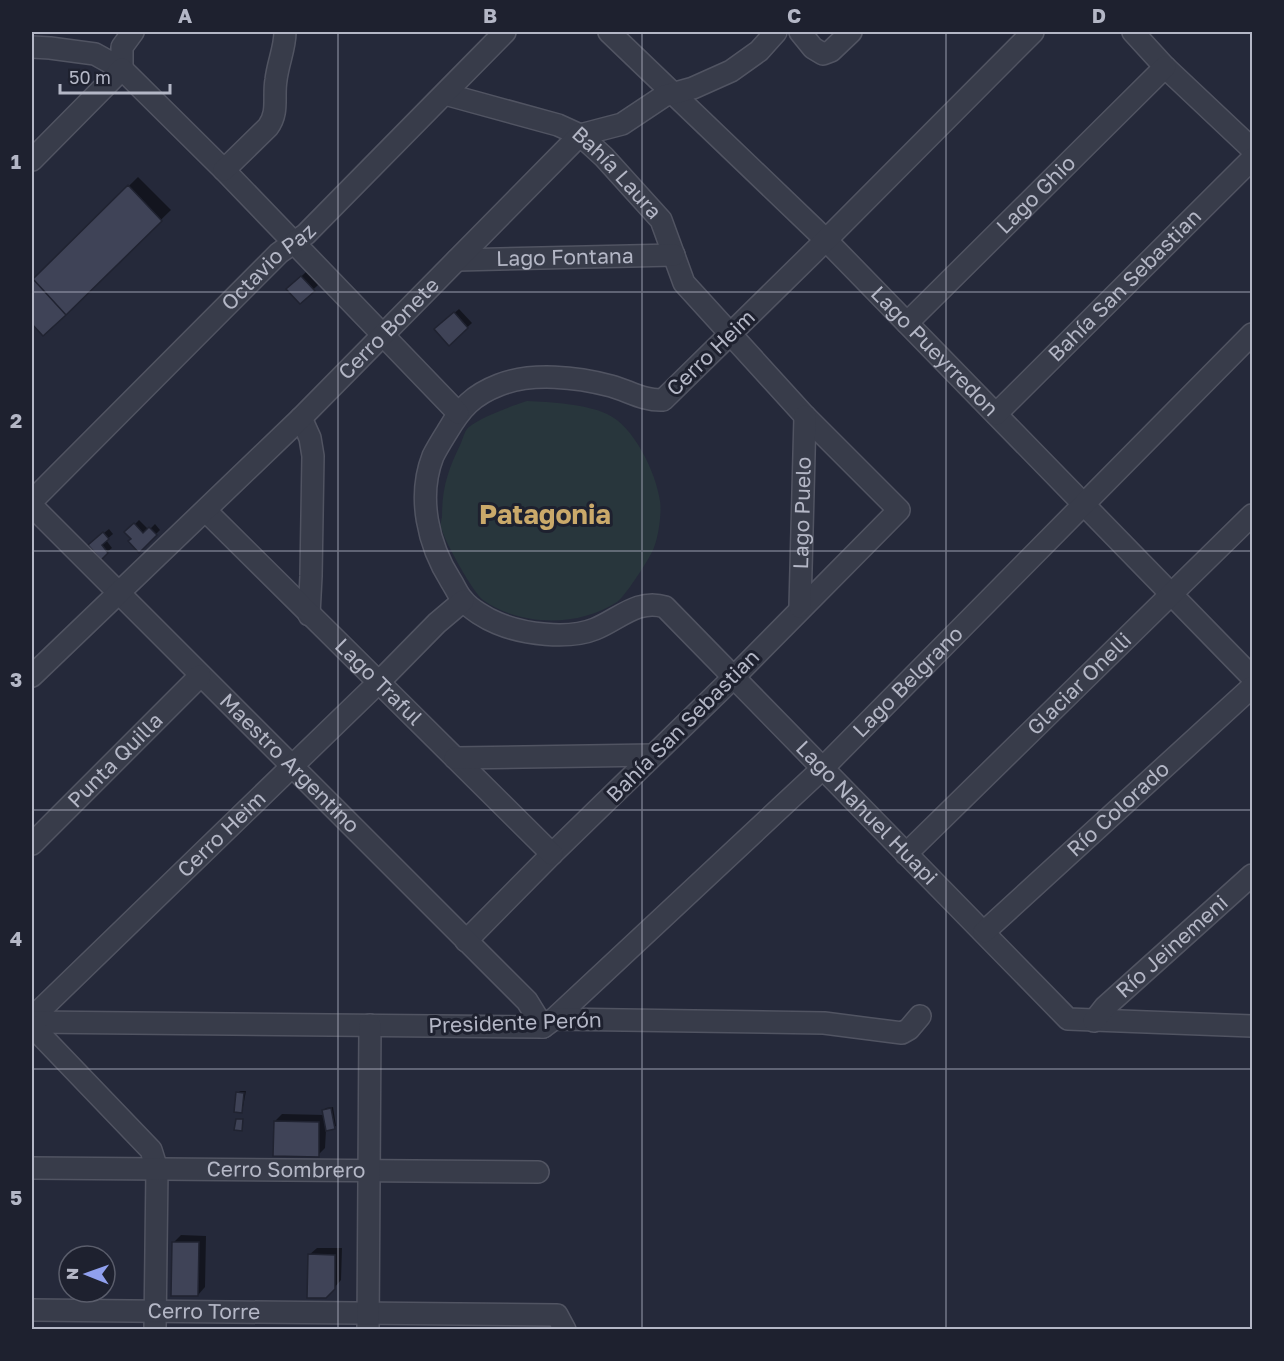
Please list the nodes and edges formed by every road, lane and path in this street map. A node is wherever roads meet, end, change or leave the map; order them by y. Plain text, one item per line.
1 (133, 32) edge
2 (285, 32) edge
3 (505, 32) edge
4 (609, 32) edge
5 (776, 32) edge
6 (800, 32) edge
7 (851, 32) edge
8 (1033, 32) edge
9 (1133, 32) edge
10 (32, 47) edge
11 (1165, 67) junction
12 (122, 69) junction
13 (446, 94) junction
14 (673, 94) junction
15 (580, 135) junction
16 (1252, 149) edge
17 (1252, 159) edge
18 (32, 160) edge
19 (224, 170) junction
20 (826, 240) junction
21 (294, 244) junction
22 (674, 255) junction
23 (457, 260) junction
24 (908, 323) junction
25 (730, 334) junction
26 (1252, 334) edge
27 (382, 336) junction
28 (458, 413) junction
29 (996, 414) junction
30 (805, 416) junction
31 (301, 418) junction
32 (32, 501) edge
33 (1085, 504) junction
34 (32, 506) edge
35 (899, 510) joint
36 (206, 511) junction
37 (1252, 515) edge
38 (1171, 593) junction
39 (118, 594) junction
40 (463, 601) junction
41 (665, 607) joint
42 (800, 607) junction
43 (309, 615) junction
44 (32, 676) edge
45 (200, 676) junction
46 (734, 677) junction
47 (1252, 677) edge
48 (378, 683) junction
49 (1252, 687) edge
50 (653, 755) junction
51 (455, 758) junction
52 (290, 766) junction
53 (823, 768) junction
54 (32, 844) edge
55 (552, 854) junction
56 (906, 854) junction
57 (1252, 875) edge
58 (984, 932) junction
59 (466, 941) junction
60 (920, 1016) dead end
61 (1094, 1021) junction
62 (32, 1022) edge
63 (549, 1023) junction
64 (370, 1025) junction
65 (1252, 1026) edge
66 (32, 1168) edge
67 (157, 1169) junction
68 (369, 1171) junction
69 (538, 1172) dead end
70 (32, 1310) edge
71 (155, 1320) edge
72 (368, 1321) edge
73 (561, 1322) edge

1 - 12 street
2 - 19 street
3 - 13 street, Octavio Paz
4 - 14 street, Lago Pueyrredon
5 - 14 street
6 - 7 street
8 - 20 street, Cerro Heim
9 - 11 street
10 - 12 street
11 - 16 street
11 - 24 street, Lago Ghio
12 - 18 street
12 - 19 street
13 - 15 street, Bahía Laura
13 - 21 street, Octavio Paz
14 - 15 street
14 - 20 street, Lago Pueyrredon
15 - 22 street, Bahía Laura
15 - 23 street, Cerro Bonete
17 - 29 street, Bahía San Sebastian
19 - 21 street
20 - 24 street, Lago Pueyrredon
20 - 25 street, Cerro Heim
21 - 27 street
21 - 32 street, Octavio Paz
22 - 23 street, Lago Fontana
22 - 25 street, Bahía Laura
23 - 27 street, Cerro Bonete
24 - 29 street, Lago Pueyrredon
25 - 28 street, Cerro Heim
25 - 30 street, Bahía Laura
26 - 33 street, Lago Belgrano
27 - 28 street
27 - 31 street, Cerro Bonete
28 - 40 street, Cerro Heim
29 - 33 street, Lago Pueyrredon
30 - 35 street, Bahía Laura
30 - 42 street, Lago Puelo
31 - 36 street, Cerro Bonete
31 - 43 street
33 - 38 street, Lago Pueyrredon
33 - 53 street, Lago Belgrano
34 - 39 street, Maestro Argentino
35 - 42 street, Bahía San Sebastian
36 - 39 street, Cerro Bonete
36 - 43 street, Lago Traful
37 - 38 street, Glaciar Onelli
38 - 47 street, Lago Pueyrredon
38 - 56 street, Glaciar Onelli
39 - 44 street, Cerro Bonete
39 - 45 street, Maestro Argentino
40 - 41 street, Cerro Heim
40 - 48 street, Cerro Heim
41 - 46 street, Lago Nahuel Huapi
42 - 46 street, Bahía San Sebastian
43 - 48 street, Lago Traful
45 - 52 street, Maestro Argentino
45 - 54 street, Punta Quilla
46 - 50 street, Bahía San Sebastian
46 - 53 street, Lago Nahuel Huapi
48 - 51 street, Lago Traful
48 - 52 street, Cerro Heim
49 - 58 street, Río Colorado
50 - 51 street
50 - 55 street, Bahía San Sebastian
51 - 55 street, Lago Traful
52 - 59 street, Maestro Argentino
52 - 62 street, Cerro Heim
53 - 56 street, Lago Nahuel Huapi
53 - 63 street, Lago Belgrano
55 - 59 street, Bahía San Sebastian
56 - 58 street, Lago Nahuel Huapi
57 - 61 street, Río Jeinemeni
58 - 61 street, Lago Nahuel Huapi
59 - 63 street, Maestro Argentino
60 - 63 street, Presidente Perón
61 - 65 street
62 - 64 street, Presidente Perón
62 - 67 street
63 - 64 street, Presidente Perón
64 - 68 street
66 - 67 street, Cerro Sombrero
67 - 68 street, Cerro Sombrero
67 - 71 street
68 - 69 street, Cerro Sombrero
68 - 72 street
70 - 71 street, Cerro Torre
71 - 72 street, Cerro Torre
72 - 73 street, Cerro Torre

